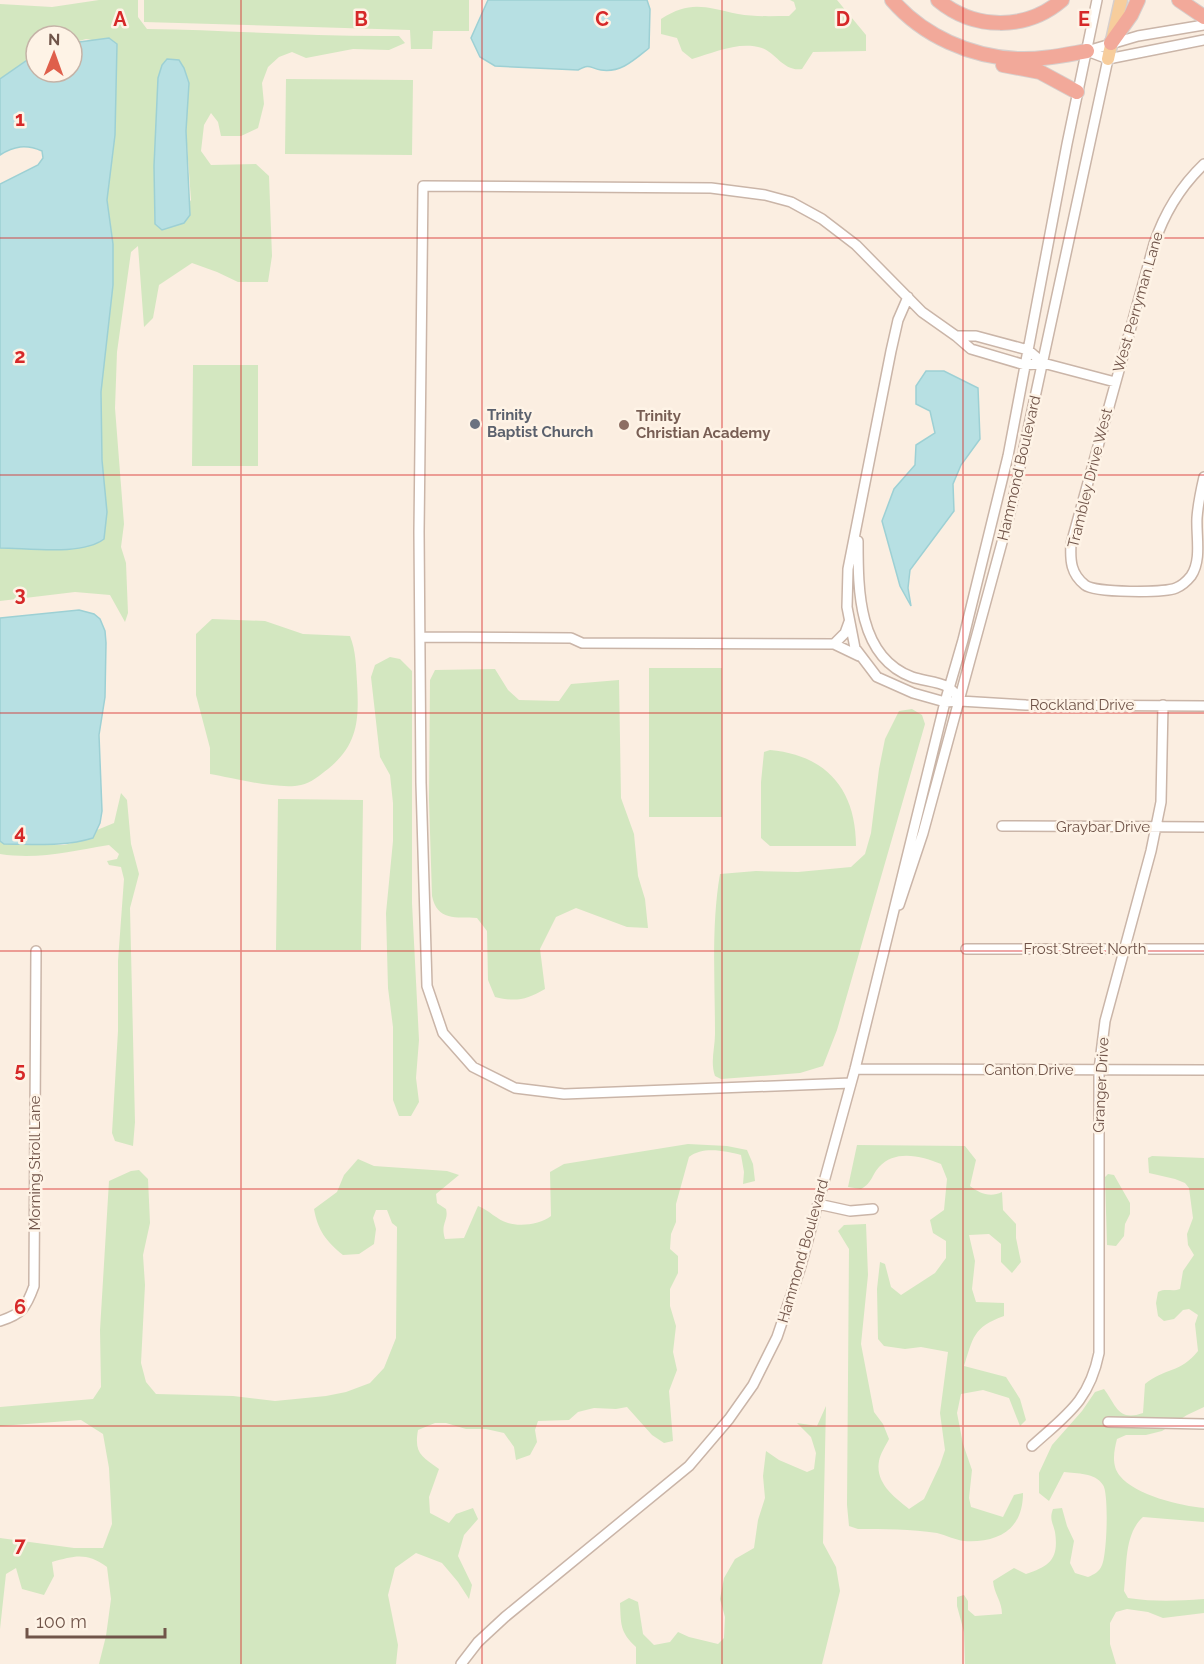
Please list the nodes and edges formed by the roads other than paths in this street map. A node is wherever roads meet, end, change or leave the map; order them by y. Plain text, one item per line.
1 (892, 0) edge
2 (938, 0) edge
3 (1062, 0) edge
4 (1097, 0) edge
5 (1121, 0) edge
6 (1138, 0) edge
7 (1179, 0) edge
8 (1204, 17) edge
9 (1204, 25) edge
10 (1204, 40) edge
11 (950, 42) junction
12 (1112, 43) junction
13 (1087, 51) junction
14 (1108, 58) junction
15 (1077, 92) junction
16 (1204, 164) edge
17 (908, 297) junction
18 (956, 336) junction
19 (1028, 350) junction
20 (1043, 363) junction
21 (1025, 365) junction
22 (1115, 382) junction
23 (1204, 477) edge
24 (858, 520) junction
25 (850, 621) junction
26 (421, 636) junction
27 (834, 644) junction
28 (862, 657) junction
29 (949, 687) junction
30 (960, 700) junction
31 (945, 702) junction
32 (1163, 705) junction
33 (1204, 706) edge
34 (1002, 826) dead end
35 (1156, 826) junction
36 (1204, 827) edge
37 (889, 930) junction
38 (966, 949) dead end
39 (1124, 949) junction
40 (1204, 949) edge
41 (36, 951) dead end
42 (855, 1069) junction
43 (1099, 1070) junction
44 (1204, 1070) edge
45 (850, 1083) junction
46 (818, 1204) junction
47 (873, 1209) dead end
48 (0, 1321) edge
49 (1108, 1422) dead end
50 (1204, 1424) edge
51 (1032, 1446) dead end
52 (461, 1664) edge

1 - 11 highway
2 - 3 highway
4 - 13 street, Hammond Boulevard
5 - 12 main road, Hammond Boulevard
6 - 12 highway
7 - 8 highway
9 - 12 street
10 - 14 street
11 - 13 highway
11 - 15 highway
12 - 13 street
12 - 14 main road, Hammond Boulevard
13 - 14 street
13 - 15 street, Hammond Boulevard
14 - 20 street, Hammond Boulevard
15 - 19 street, Hammond Boulevard
16 - 22 street, West Perryman Lane
17 - 18 street
17 - 24 street
17 - 26 street
18 - 19 street
18 - 21 street
19 - 20 street
19 - 21 street, Hammond Boulevard
20 - 21 street
20 - 22 street
20 - 30 street, Hammond Boulevard
21 - 29 street, Hammond Boulevard
22 - 23 street, Trambley Drive West
24 - 25 street
24 - 29 street
25 - 27 street
25 - 28 street
26 - 27 street
26 - 45 street
27 - 28 street
28 - 31 street
29 - 30 street
29 - 31 street, Hammond Boulevard
30 - 31 street, Rockland Drive
30 - 32 street, Rockland Drive
30 - 37 street, Hammond Boulevard
31 - 37 street, Hammond Boulevard
32 - 33 street, Rockland Drive
32 - 35 street, Granger Drive
34 - 35 street, Graybar Drive
35 - 36 street, Graybar Drive
35 - 39 street, Granger Drive
37 - 42 street, Hammond Boulevard
38 - 39 street, Frost Street North
39 - 40 street, Frost Street North
39 - 43 street, Granger Drive
41 - 48 street, Morning Stroll Lane
42 - 43 street, Canton Drive
42 - 45 street, Hammond Boulevard
43 - 44 street, Canton Drive
43 - 51 street, Granger Drive
45 - 46 street, Hammond Boulevard
46 - 47 street
46 - 52 street, Hammond Boulevard
49 - 50 street

